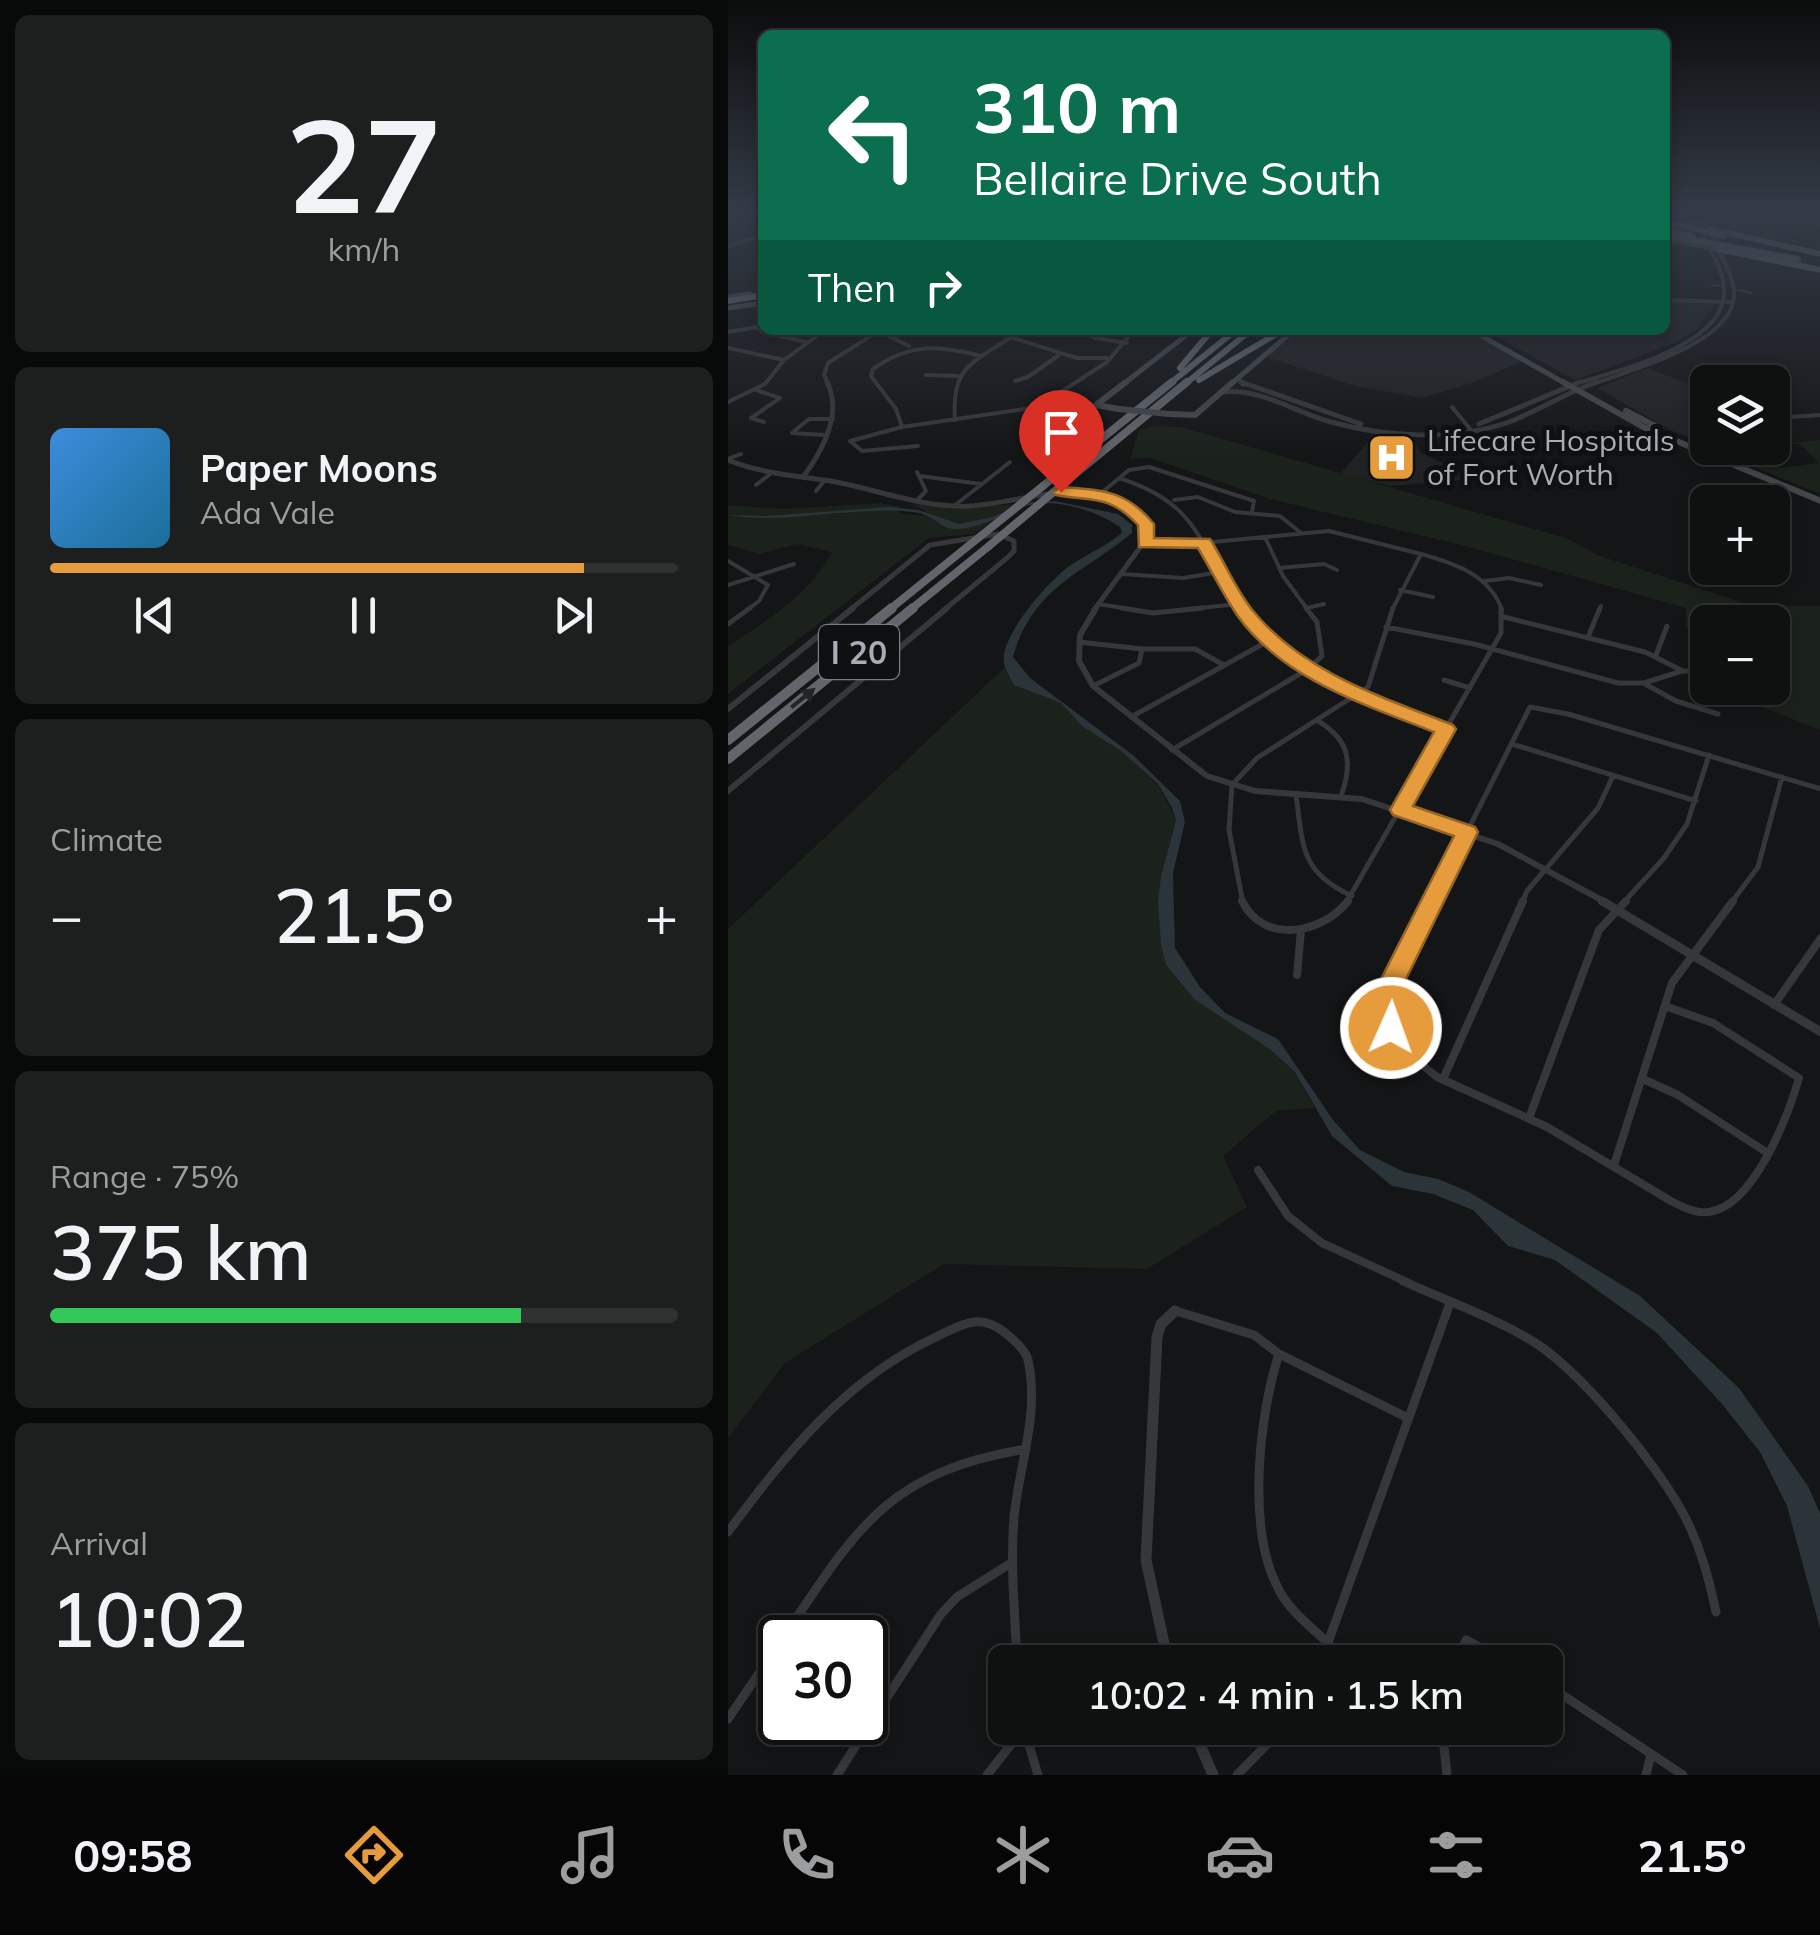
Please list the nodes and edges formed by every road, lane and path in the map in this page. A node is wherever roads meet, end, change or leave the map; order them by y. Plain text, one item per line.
1 (1723, 292) edge
2 (1733, 292) edge
3 (758, 298) edge
4 (1670, 300) edge
5 (1724, 302) junction
6 (728, 303) edge
7 (1732, 303) junction
8 (1720, 313) junction
9 (1721, 324) junction
10 (758, 327) edge
11 (728, 332) edge
12 (775, 335) edge
13 (817, 335) edge
14 (872, 335) edge
15 (889, 335) edge
16 (1008, 335) edge
17 (1089, 335) edge
18 (1132, 335) edge
19 (1186, 335) edge
20 (1208, 335) edge
21 (1230, 335) edge
22 (1245, 335) edge
23 (1275, 335) edge
24 (1288, 335) edge
25 (1481, 335) edge
26 (1491, 335) edge
27 (1012, 336) junction
28 (806, 342) junction
29 (1687, 342) junction
30 (1128, 344) junction
31 (1694, 345) junction
32 (910, 346) junction
33 (728, 348) edge
34 (1060, 354) junction
35 (981, 356) junction
36 (1112, 357) junction
37 (784, 360) junction
38 (1089, 360) junction
39 (1641, 364) junction
40 (1096, 370) junction
41 (926, 375) dead end
42 (958, 376) junction
43 (1238, 378) junction
44 (1016, 381) dead end
45 (1170, 383) junction
46 (1577, 386) junction
47 (755, 390) junction
48 (1222, 392) junction
49 (728, 402) edge
50 (1158, 407) junction
51 (1452, 407) dead end
52 (1119, 409) joint
53 (1522, 410) junction
54 (1530, 413) junction
55 (1314, 414) junction
56 (1820, 416) edge
57 (1632, 417) junction
58 (1790, 417) edge
59 (833, 419) junction
60 (955, 420) junction
61 (764, 422) dead end
62 (902, 427) junction
63 (1470, 428) junction
64 (824, 434) junction
65 (1690, 440) edge
66 (918, 446) dead end
67 (1683, 446) junction
68 (1690, 446) edge
69 (1690, 449) edge
70 (741, 454) dead end
71 (728, 460) edge
72 (1010, 462) dead end
73 (1734, 465) edge
74 (1737, 465) edge
75 (773, 472) junction
76 (804, 477) junction
77 (1119, 478) junction
78 (824, 480) junction
79 (981, 484) junction
80 (756, 485) dead end
81 (816, 491) dead end
82 (1100, 494) junction
83 (1820, 498) edge
84 (1173, 500) junction
85 (915, 502) junction
86 (953, 507) junction
87 (1252, 512) junction
88 (1300, 533) junction
89 (1265, 536) junction
90 (1145, 543) junction
91 (1204, 543) junction
92 (1421, 554) junction
93 (728, 561) edge
94 (794, 564) dead end
95 (1279, 568) junction
96 (1338, 570) dead end
97 (1220, 572) junction
98 (755, 574) junction
99 (1122, 574) junction
100 (1484, 582) junction
101 (728, 585) edge
102 (1541, 585) dead end
103 (1400, 590) junction
104 (1433, 597) dead end
105 (1098, 604) junction
106 (1239, 604) junction
107 (1324, 604) dead end
108 (1601, 606) dead end
109 (1307, 608) junction
110 (1504, 618) junction
111 (728, 624) edge
112 (1667, 626) dead end
113 (1386, 627) junction
114 (1588, 636) junction
115 (1270, 640) junction
116 (1078, 642) junction
117 (1142, 649) junction
118 (1492, 650) junction
119 (1656, 655) junction
120 (1224, 665) junction
121 (1308, 668) junction
122 (1682, 671) junction
123 (1690, 671) edge
124 (1444, 680) dead end
125 (1644, 683) junction
126 (1093, 686) junction
127 (1470, 688) junction
128 (1357, 696) junction
129 (728, 708) edge
130 (1718, 714) dead end
131 (1129, 717) junction
132 (1318, 721) junction
133 (1446, 729) junction
134 (728, 740) edge
135 (1512, 744) junction
136 (1171, 751) junction
137 (1709, 756) junction
138 (728, 759) edge
139 (1613, 776) junction
140 (1782, 778) junction
141 (1232, 786) junction
142 (1820, 789) edge
143 (728, 791) edge
144 (1296, 795) junction
145 (1341, 796) junction
146 (1696, 801) junction
147 (1400, 810) junction
148 (1467, 832) junction
149 (1546, 867) junction
150 (1352, 896) junction
151 (1616, 910) junction
152 (1301, 930) junction
153 (1820, 938) edge
154 (1690, 955) junction
155 (1297, 975) dead end
156 (1774, 1005) junction
157 (1665, 1006) junction
158 (1820, 1032) edge
159 (1444, 1079) junction
160 (1643, 1079) junction
161 (1529, 1118) junction
162 (1766, 1152) junction
163 (1614, 1164) junction
164 (1258, 1170) dead end
165 (1450, 1303) junction
166 (1175, 1312) joint
167 (1280, 1354) junction
168 (1408, 1418) junction
169 (1026, 1449) junction
170 (728, 1532) edge
171 (1012, 1562) junction
172 (1716, 1612) dead end
173 (799, 1615) edge
174 (1329, 1644) joint
175 (1016, 1645) edge
176 (1164, 1645) edge
177 (758, 1675) edge
178 (1563, 1695) edge
179 (728, 1719) edge
180 (1011, 1745) edge
181 (1029, 1745) edge
182 (1200, 1745) edge
183 (1267, 1745) edge
184 (1443, 1745) edge
185 (1650, 1754) junction
186 (837, 1775) edge
187 (987, 1775) edge
188 (1038, 1775) edge
189 (1213, 1775) edge
190 (1238, 1775) edge
191 (1446, 1775) edge
192 (1646, 1775) edge
193 (1683, 1775) edge

1 - 5 street
2 - 7 street
3 - 6 highway
4 - 5 street
5 - 7 street
5 - 8 street
7 - 9 street
8 - 9 street
8 - 29 street
9 - 31 street
10 - 11 street
12 - 28 street
13 - 28 street
14 - 59 street
15 - 32 street
16 - 27 street
17 - 30 street
18 - 30 street
19 - 52 main road
20 - 45 highway
21 - 45 highway, I 20
22 - 50 highway, I 20
23 - 50 highway
24 - 43 main road
25 - 46 main road
26 - 46 main road
27 - 34 street
27 - 35 street
28 - 37 street
29 - 31 street
29 - 39 street
30 - 36 street
31 - 39 street
32 - 35 street
32 - 62 street
33 - 37 street
34 - 38 street
34 - 44 street
35 - 42 street
36 - 38 street
36 - 40 street
37 - 47 street
38 - 40 street
39 - 46 street
40 - 60 street
41 - 42 street
42 - 60 street
43 - 48 main road
43 - 55 street
45 - 134 highway, I 20, bridge
46 - 53 street
46 - 54 street
46 - 57 main road
47 - 49 street
47 - 61 street
48 - 52 main road, bridge
48 - 55 street
138 -> 50 highway, I 20, bridge
51 - 63 street
53 - 54 street
53 - 63 street
54 - 63 street
55 - 63 street
56 - 58 street
57 - 65 main road
57 - 67 main road
59 - 64 street
59 - 64 street
60 - 62 street
62 - 66 street
64 - 76 street
67 - 68 main road
67 - 69 main road
70 - 71 street
71 - 75 street
72 - 79 street
73 - 83 main road
74 - 83 main road
75 - 76 street
75 - 80 street
76 - 78 street
77 - 82 street
77 - 84 street
77 - 87 street
78 - 81 street
78 - 85 street
79 - 85 street
79 - 86 street
82 - 86 street
82 - 90 street
84 - 87 street
84 - 91 street
85 - 86 street
87 - 88 street
88 - 89 street
88 - 92 street
89 - 91 street
89 - 95 street
90 - 91 street
90 - 99 street
91 - 97 street
92 - 100 street
92 - 103 street
93 - 98 street
94 - 98 street
95 - 96 street
95 - 109 street
97 - 99 street
97 - 106 street
98 - 101 street
98 - 111 street
99 - 105 street
100 - 102 street
100 - 110 street
103 - 104 street
103 - 113 street
105 - 106 street
105 - 116 street
106 - 115 street
107 - 109 street
108 - 114 street
109 - 121 street
110 - 114 street
110 - 118 street
112 - 119 street
113 - 118 street
113 - 128 street
114 - 119 street
115 - 120 street
115 - 121 street
116 - 117 street
116 - 126 street
117 - 120 street
117 - 126 street
118 - 125 street
118 - 127 street
119 - 122 street
120 - 131 street
121 - 128 street
121 - 136 street
122 - 123 street
122 - 125 street
124 - 127 street
125 - 130 street
126 - 131 street
127 - 133 street
128 - 132 street
128 - 133 street
129 - 143 street
131 - 136 street
132 - 141 street
132 - 145 street
133 - 147 street
135 - 137 street
135 - 139 street
135 - 148 street
136 - 141 street
137 - 140 street
137 - 146 street
139 - 146 street
139 - 149 street
140 - 142 street
140 - 154 street
141 - 144 street
141 - 152 street
144 - 145 street
144 - 150 street
145 - 147 street
146 - 151 street
147 - 148 street
147 - 150 street
148 - 149 street
148 - 159 street
149 - 151 street
149 - 159 street
150 - 152 street
151 - 154 street
151 - 161 street
152 - 155 street
153 - 156 street
154 - 156 street
154 - 157 street
156 - 158 street
157 - 160 street
157 - 162 street
159 - 161 street
160 - 162 street
160 - 163 street
161 - 163 street
162 - 163 street
164 - 165 street
165 - 168 street
165 - 172 street
166 - 167 street
166 - 176 street
167 - 168 street
167 - 174 street
168 - 174 street
169 - 170 street
169 - 171 street
169 - 173 street
171 - 175 street
171 - 186 street
177 - 179 street
178 - 185 street
180 - 187 street
181 - 188 street
182 - 189 street
183 - 190 street
184 - 191 street
185 - 192 street
185 - 193 street

